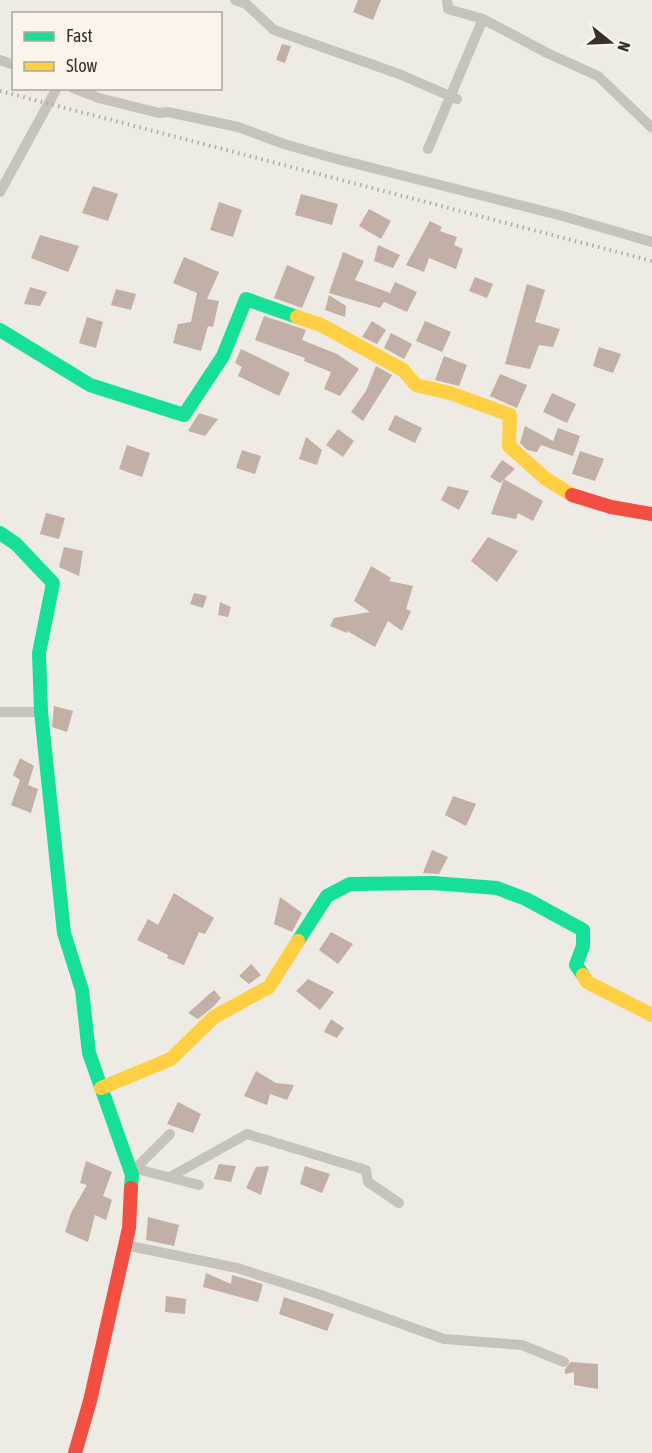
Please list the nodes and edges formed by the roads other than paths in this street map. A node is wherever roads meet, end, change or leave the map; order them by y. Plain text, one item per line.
1 (235, 0) edge
2 (447, 0) edge
3 (483, 19) junction
4 (56, 90) edge
5 (78, 90) edge
6 (453, 97) junction
7 (652, 128) edge
8 (428, 148) dead end
9 (2, 186) edge
10 (652, 242) edge
11 (0, 330) edge
12 (652, 514) edge
13 (0, 533) edge
14 (0, 712) edge
15 (41, 712) junction
16 (652, 1016) edge
17 (101, 1088) junction
18 (170, 1134) dead end
19 (132, 1168) junction
20 (170, 1177) junction
21 (199, 1185) dead end
22 (399, 1203) dead end
23 (125, 1245) junction
24 (564, 1362) dead end
25 (75, 1453) edge

1 - 6 street
2 - 3 street
3 - 6 street
3 - 7 street
4 - 9 street
5 - 10 street
6 - 8 street
11 - 12 street
13 - 15 street
14 - 15 street
15 - 17 street
16 - 17 street
17 - 19 street
18 - 19 street
19 - 20 street
19 - 23 street
20 - 21 street
20 - 22 street
23 - 24 street
23 - 25 street

